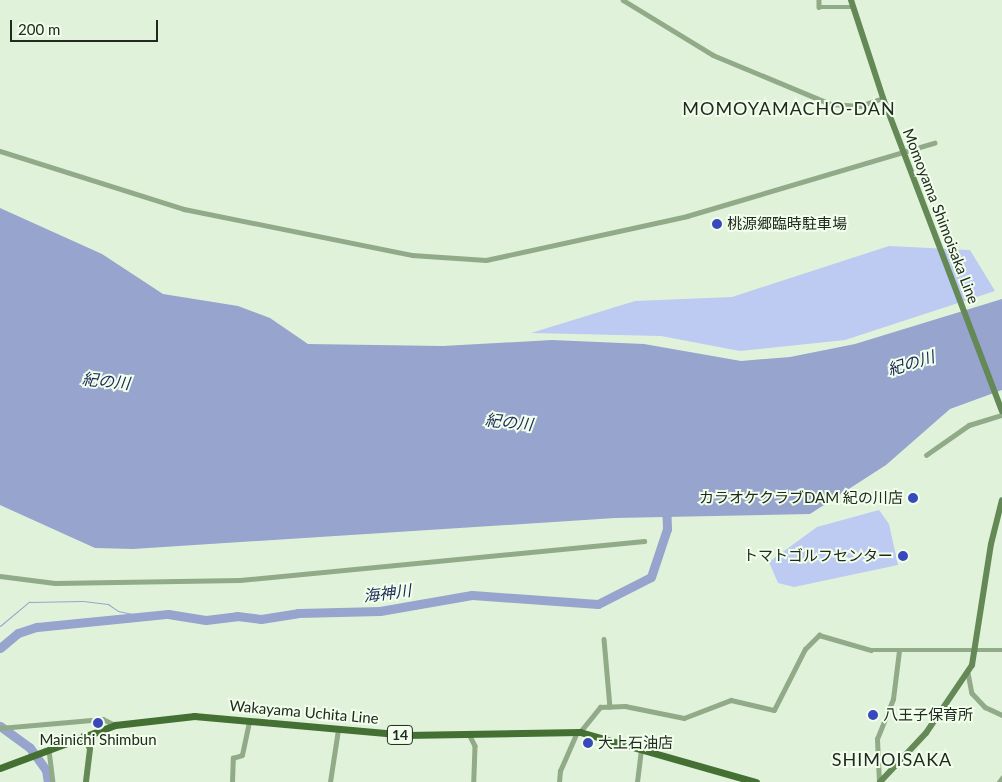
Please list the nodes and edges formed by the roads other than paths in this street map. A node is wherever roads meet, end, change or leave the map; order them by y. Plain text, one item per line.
1 (623, 0) edge
2 (818, 0) edge
3 (852, 3) edge
4 (883, 98) junction
5 (934, 143) dead end
6 (0, 151) edge
7 (904, 153) junction
8 (1002, 410) edge
9 (1002, 415) edge
10 (926, 455) dead end
11 (1002, 500) edge
12 (644, 541) dead end
13 (0, 576) edge
14 (604, 639) dead end
15 (976, 648) junction
16 (1002, 650) edge
17 (899, 651) junction
18 (968, 673) junction
19 (610, 707) junction
20 (1002, 715) edge
21 (249, 721) junction
22 (116, 725) junction
23 (0, 728) edge
24 (338, 730) junction
25 (578, 732) junction
26 (469, 734) junction
27 (84, 735) junction
28 (641, 747) junction
29 (46, 751) junction
30 (0, 768) edge
31 (1002, 778) edge
32 (53, 782) edge
33 (86, 782) edge
34 (232, 782) edge
35 (330, 782) edge
36 (474, 782) edge
37 (559, 782) edge
38 (636, 782) edge
39 (756, 782) edge
40 (880, 782) edge
41 (999, 782) edge

1 - 4 street
2 - 3 street
3 - 4 main road, Momoyama Shimoisaka Line
4 - 7 main road, Momoyama Shimoisaka Line
5 - 7 street
6 - 7 street
7 - 8 main road, Momoyama Shimoisaka Line
9 - 10 street
11 - 15 main road
12 - 13 street
14 - 19 street
15 - 16 street
15 - 17 street
15 - 18 main road
17 - 19 street
17 - 40 street
18 - 20 street
18 - 40 main road
19 - 25 street
21 - 22 main road, Wakayama Uchita Line / 14
21 - 24 main road, Wakayama Uchita Line / 14
21 - 34 street
22 - 23 street
22 - 27 main road, Wakayama Uchita Line / 14
24 - 26 main road, Wakayama Uchita Line / 14
24 - 35 street
25 - 26 main road, Wakayama Uchita Line / 14
25 - 28 main road, Wakayama Uchita Line / 14
25 - 37 street
26 - 36 street
27 - 29 main road, Wakayama Uchita Line / 14
27 - 33 main road
28 - 38 street
28 - 39 main road, Wakayama Uchita Line / 14
29 - 30 main road, Wakayama Uchita Line / 14
29 - 32 street
31 - 41 street

